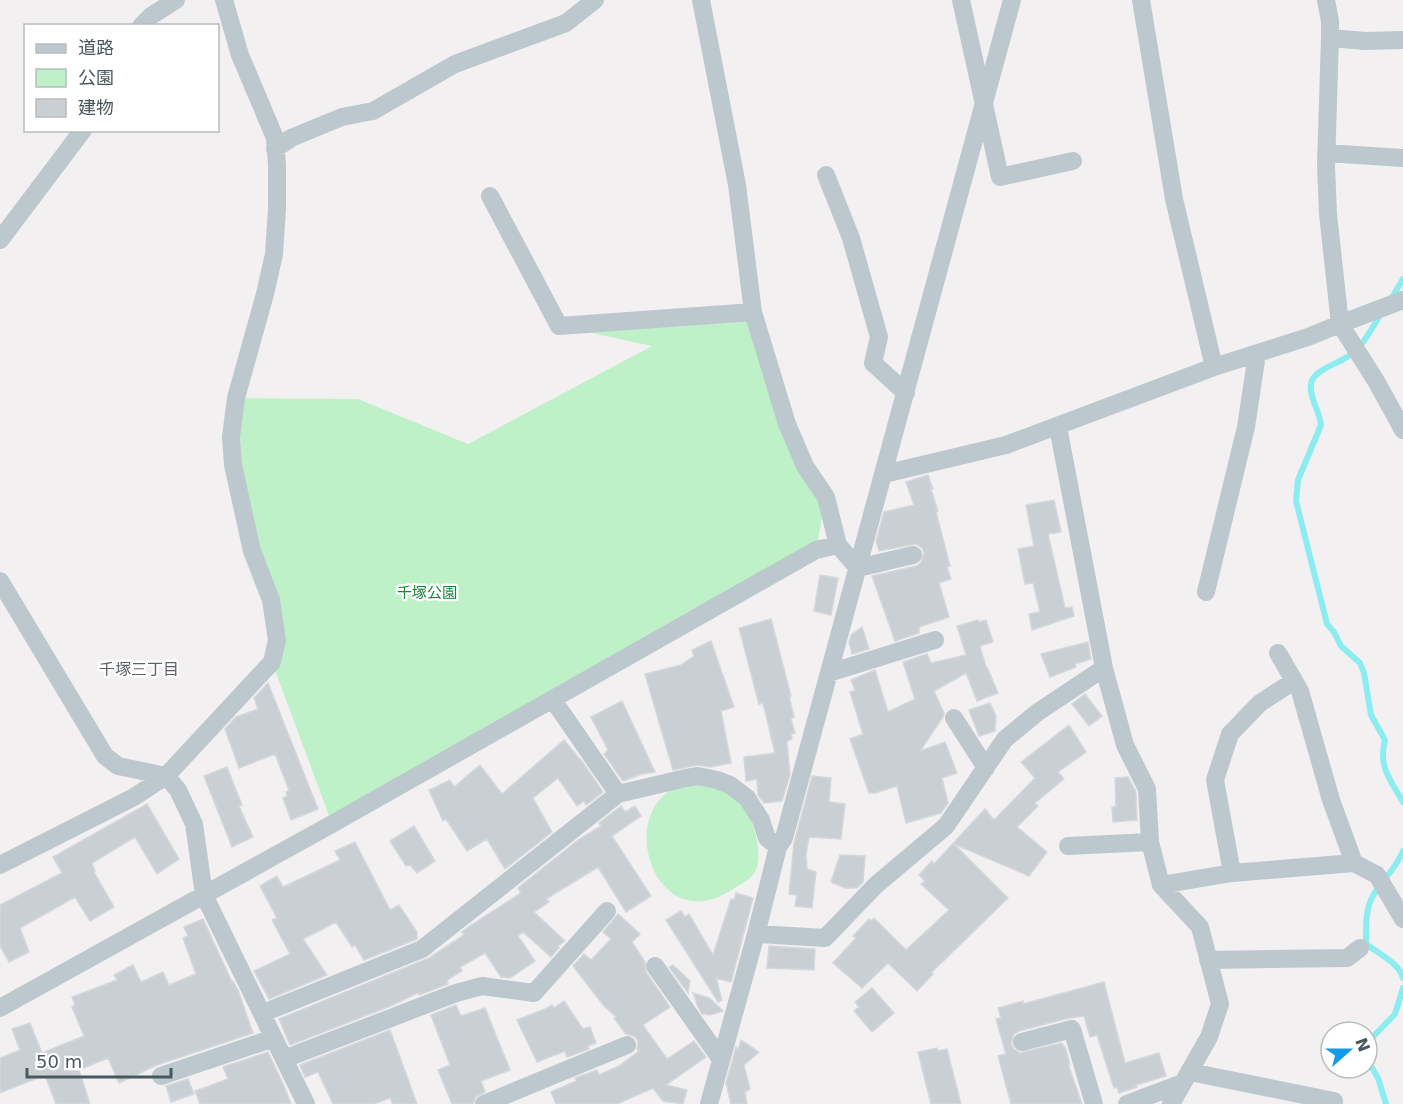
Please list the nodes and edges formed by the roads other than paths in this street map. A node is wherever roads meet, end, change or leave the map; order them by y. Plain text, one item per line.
1 (176, 0) edge
2 (224, 0) edge
3 (595, 0) edge
4 (701, 0) edge
5 (960, 0) edge
6 (1012, 0) edge
7 (1141, 0) edge
8 (1326, 0) edge
9 (143, 24) edge
10 (1330, 38) junction
11 (1403, 40) edge
12 (983, 107) junction
13 (81, 132) edge
14 (275, 149) junction
15 (1326, 153) junction
16 (1403, 158) edge
17 (1073, 160) dead end
18 (826, 175) dead end
19 (490, 196) dead end
20 (0, 240) edge
21 (1403, 300) edge
22 (753, 312) junction
23 (1340, 324) junction
24 (1257, 354) junction
25 (1214, 367) junction
26 (906, 393) junction
27 (1058, 427) junction
28 (1403, 430) edge
29 (884, 474) junction
30 (838, 545) junction
31 (913, 555) dead end
32 (858, 568) junction
33 (0, 581) edge
34 (1206, 592) dead end
35 (935, 640) dead end
36 (1278, 653) dead end
37 (1104, 668) junction
38 (829, 673) junction
39 (1294, 681) junction
40 (552, 700) junction
41 (954, 718) dead end
42 (986, 768) junction
43 (166, 776) junction
44 (618, 794) junction
45 (1150, 842) junction
46 (1068, 846) dead end
47 (778, 847) junction
48 (1354, 863) junction
49 (0, 865) edge
50 (1232, 873) junction
51 (1161, 885) junction
52 (204, 895) junction
53 (607, 911) dead end
54 (1403, 919) edge
55 (756, 934) junction
56 (1360, 948) dead end
57 (1208, 960) junction
58 (655, 966) dead end
59 (0, 1008) edge
60 (262, 1013) junction
61 (274, 1038) junction
62 (1022, 1042) dead end
63 (627, 1045) dead end
64 (720, 1058) junction
65 (284, 1059) junction
66 (161, 1076) dead end
67 (1187, 1077) junction
68 (1334, 1101) dead end
69 (306, 1104) edge
70 (484, 1104) edge
71 (709, 1104) edge
72 (1094, 1104) edge
73 (1127, 1104) edge
74 (1171, 1104) edge

1 - 9 street
2 - 14 street
3 - 14 street
4 - 22 street
5 - 12 street
6 - 12 street
7 - 25 street
8 - 10 street
10 - 11 street
10 - 15 street
12 - 17 street
12 - 26 street
13 - 20 street
14 - 43 street
15 - 16 street
15 - 23 street
18 - 26 street
19 - 22 street
21 - 23 street
22 - 30 street
23 - 24 street
23 - 28 street
24 - 25 street
24 - 34 street
25 - 27 street
26 - 29 street
27 - 29 street
27 - 37 street
29 - 32 street
30 - 32 street
30 - 40 street
31 - 32 street
32 - 38 street
33 - 43 street
35 - 38 street
36 - 39 street
37 - 42 street
37 - 45 street
38 - 47 street
39 - 48 street
39 - 50 street
40 - 44 street
40 - 52 street
41 - 42 street
42 - 55 street
43 - 49 street
43 - 52 street
44 - 47 street
44 - 60 street
45 - 46 street
45 - 51 street
47 - 55 street
48 - 50 street
48 - 54 street
50 - 51 street
51 - 57 street
52 - 59 street
52 - 60 street
53 - 65 street
55 - 64 street
56 - 57 street
57 - 67 street
58 - 64 street
60 - 61 street
61 - 65 street
61 - 66 street
62 - 72 street
63 - 70 street
64 - 71 street
65 - 69 street
67 - 68 street
67 - 73 street
67 - 74 street

